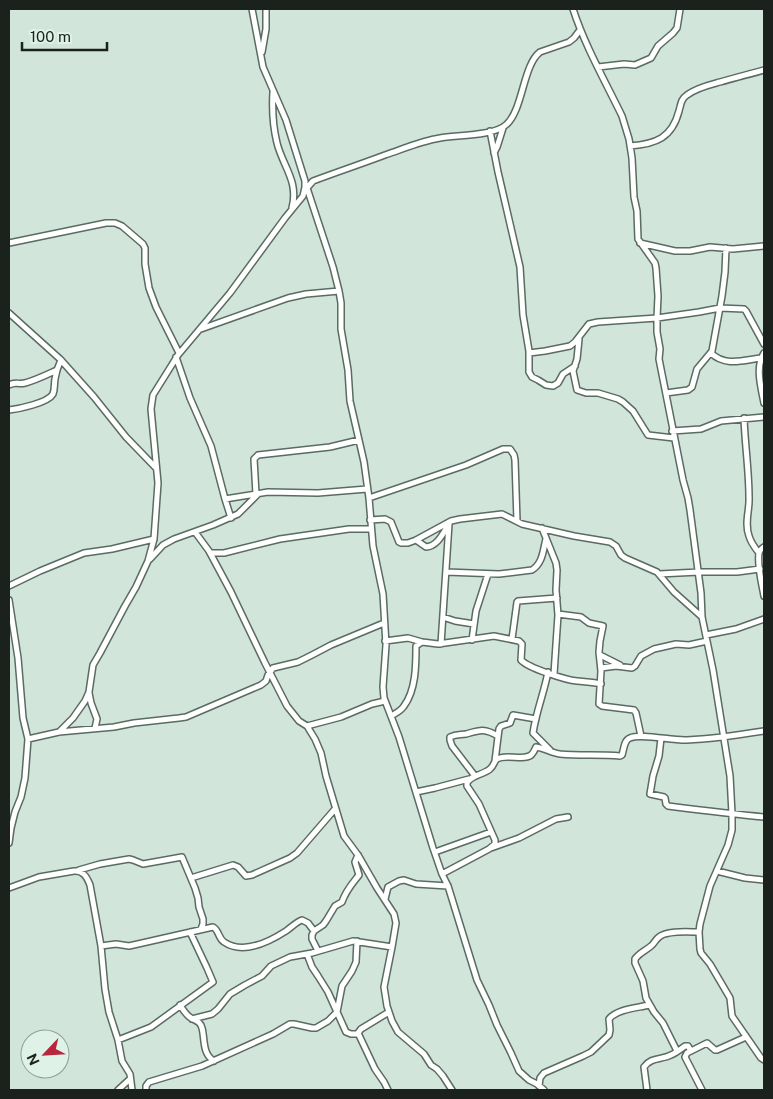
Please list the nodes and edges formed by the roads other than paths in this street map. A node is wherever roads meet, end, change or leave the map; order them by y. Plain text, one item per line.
1 (252, 9) edge
2 (266, 9) edge
3 (573, 9) edge
4 (579, 9) edge
5 (680, 9) edge
6 (575, 16) junction
7 (580, 30) junction
8 (261, 55) junction
9 (598, 67) junction
10 (764, 70) edge
11 (273, 89) junction
12 (503, 128) junction
13 (490, 131) junction
14 (630, 146) junction
15 (494, 153) junction
16 (307, 188) junction
17 (303, 196) junction
18 (291, 210) junction
19 (640, 242) junction
20 (9, 243) edge
21 (764, 246) edge
22 (726, 248) junction
23 (339, 291) junction
24 (720, 308) junction
25 (9, 313) edge
26 (657, 318) junction
27 (200, 330) junction
28 (580, 337) junction
29 (764, 344) edge
30 (529, 353) junction
31 (712, 353) junction
32 (178, 355) junction
33 (763, 355) edge
34 (61, 360) junction
35 (575, 366) junction
36 (57, 370) junction
37 (9, 385) edge
38 (666, 393) junction
39 (764, 403) edge
40 (9, 410) edge
41 (764, 417) edge
42 (744, 418) junction
43 (672, 431) junction
44 (674, 438) junction
45 (359, 440) junction
46 (156, 469) junction
47 (367, 489) junction
48 (257, 494) junction
49 (369, 498) junction
50 (225, 499) junction
51 (231, 518) junction
52 (370, 520) junction
53 (517, 521) junction
54 (450, 523) junction
55 (542, 528) junction
56 (371, 529) junction
57 (195, 532) junction
58 (154, 539) junction
59 (546, 539) junction
60 (416, 540) junction
61 (764, 547) edge
62 (210, 553) junction
63 (759, 553) junction
64 (148, 561) junction
65 (760, 569) junction
66 (446, 572) junction
67 (698, 572) junction
68 (488, 574) junction
69 (659, 574) junction
70 (9, 586) edge
71 (764, 596) edge
72 (557, 598) junction
73 (9, 600) edge
74 (558, 614) junction
75 (443, 617) junction
76 (702, 617) junction
77 (764, 619) edge
78 (384, 623) junction
79 (474, 624) junction
80 (706, 638) junction
81 (512, 639) junction
82 (472, 640) junction
83 (385, 641) junction
84 (422, 642) junction
85 (441, 644) junction
86 (600, 655) junction
87 (622, 667) junction
88 (601, 668) junction
89 (270, 672) junction
90 (548, 672) junction
91 (554, 674) junction
92 (601, 684) junction
93 (89, 692) junction
94 (385, 700) junction
95 (391, 716) junction
96 (536, 719) junction
97 (307, 726) junction
98 (95, 728) junction
99 (764, 731) edge
100 (59, 732) junction
101 (498, 736) junction
102 (641, 736) junction
103 (723, 737) junction
104 (661, 738) junction
105 (28, 739) junction
106 (550, 751) junction
107 (495, 761) junction
108 (475, 776) junction
109 (469, 779) junction
110 (416, 792) junction
111 (335, 809) junction
112 (732, 814) junction
113 (568, 817) dead end
114 (764, 818) edge
115 (491, 832) junction
116 (9, 843) edge
117 (489, 849) junction
118 (435, 852) junction
119 (358, 855) junction
120 (78, 870) junction
121 (717, 871) junction
122 (442, 874) junction
123 (190, 878) junction
124 (764, 880) edge
125 (448, 886) junction
126 (9, 888) edge
127 (385, 899) junction
128 (201, 930) junction
129 (314, 931) junction
130 (190, 932) junction
131 (699, 932) junction
132 (357, 942) junction
133 (101, 946) junction
134 (392, 947) junction
135 (318, 951) junction
136 (307, 954) junction
137 (180, 1005) junction
138 (649, 1005) junction
139 (337, 1012) junction
140 (389, 1012) junction
141 (192, 1018) junction
142 (358, 1034) junction
143 (746, 1036) junction
144 (118, 1040) junction
145 (677, 1051) junction
146 (691, 1051) junction
147 (764, 1060) edge
148 (214, 1061) junction
149 (130, 1079) junction
150 (539, 1086) junction
151 (118, 1090) edge
152 (132, 1090) edge
153 (146, 1090) edge
154 (388, 1090) edge
155 (452, 1090) edge
156 (544, 1090) edge
157 (647, 1090) edge
158 (702, 1090) edge

1 - 8 street
2 - 8 street
3 - 6 street
4 - 6 street
5 - 9 street
6 - 7 street
7 - 9 street
7 - 12 street
8 - 11 street
9 - 14 street
10 - 14 street
11 - 17 street
11 - 18 street
12 - 13 street
12 - 15 street
13 - 15 street
13 - 16 street
14 - 19 street
15 - 30 street
16 - 17 street
16 - 23 street
17 - 18 street
18 - 27 street
19 - 22 street
19 - 26 street
20 - 32 street
21 - 22 street
22 - 24 street
23 - 27 street
23 - 45 street
24 - 26 street
24 - 29 street
24 - 31 street
25 - 34 street
26 - 28 street
26 - 38 street
27 - 32 street
28 - 30 street
28 - 35 street
30 - 35 street
31 - 33 street
31 - 38 street
32 - 46 street
32 - 50 street
33 - 39 street
34 - 36 street
34 - 46 street
35 - 44 street
36 - 37 street
36 - 40 street
38 - 43 street
41 - 42 street
42 - 43 street
42 - 63 street
43 - 44 street
44 - 67 street
45 - 47 street
45 - 48 street
46 - 58 street
47 - 48 street
47 - 49 street
48 - 50 street
48 - 51 street
49 - 52 street
49 - 53 street
50 - 51 street
51 - 57 street
52 - 56 street
52 - 60 street
53 - 54 street
53 - 55 street
54 - 60 street
54 - 60 street
54 - 66 street
55 - 59 street
55 - 69 street
56 - 62 street
56 - 78 street
57 - 62 street
57 - 64 street
58 - 64 street
58 - 70 street
59 - 68 street
59 - 72 street
61 - 63 street
62 - 89 street
63 - 65 street
64 - 93 street
65 - 67 street
65 - 71 street
66 - 68 street
66 - 75 street
67 - 69 street
67 - 76 street
68 - 79 street
69 - 76 street
72 - 74 street
72 - 81 street
73 - 105 street
74 - 86 street
74 - 91 street
75 - 79 street
75 - 85 street
76 - 80 street
77 - 80 street
78 - 83 street
78 - 89 street
79 - 82 street
80 - 87 street
80 - 103 street
81 - 82 street
81 - 90 street
82 - 85 street
83 - 84 street
83 - 94 street
84 - 85 street
84 - 95 street
86 - 87 street
86 - 88 street
87 - 88 street
88 - 92 street
89 - 97 street
89 - 98 street
90 - 91 street
90 - 96 street
91 - 92 street
92 - 102 street
93 - 98 street
93 - 100 street
94 - 95 street
94 - 97 street
95 - 110 street
96 - 101 street
96 - 106 street
97 - 111 street
98 - 100 street
99 - 103 street
100 - 105 street
101 - 107 street
101 - 108 street
102 - 104 street
102 - 106 street
103 - 104 street
103 - 112 street
104 - 112 street
105 - 116 street
106 - 107 street
107 - 108 street
108 - 109 street
109 - 110 street
109 - 115 street
110 - 118 street
111 - 119 street
111 - 123 street
112 - 114 street
112 - 121 street
113 - 117 street
115 - 117 street
115 - 118 street
117 - 122 street
118 - 122 street
119 - 127 street
119 - 129 street
120 - 123 street
120 - 126 street
120 - 133 street
121 - 124 street
121 - 131 street
122 - 125 street
123 - 128 street
125 - 127 street
125 - 150 street
127 - 134 street
128 - 129 street
128 - 130 street
129 - 135 street
130 - 133 street
130 - 137 street
131 - 138 street
131 - 143 street
132 - 134 street
132 - 135 street
132 - 139 street
133 - 144 street
134 - 140 street
135 - 136 street
136 - 139 street
136 - 141 street
137 - 141 street
137 - 144 street
138 - 145 street
138 - 150 street
139 - 142 street
139 - 148 street
140 - 142 street
140 - 155 street
141 - 148 street
142 - 154 street
143 - 146 street
143 - 147 street
144 - 149 street
145 - 146 street
145 - 157 street
146 - 158 street
148 - 153 street
149 - 151 street
149 - 152 street
150 - 156 street

